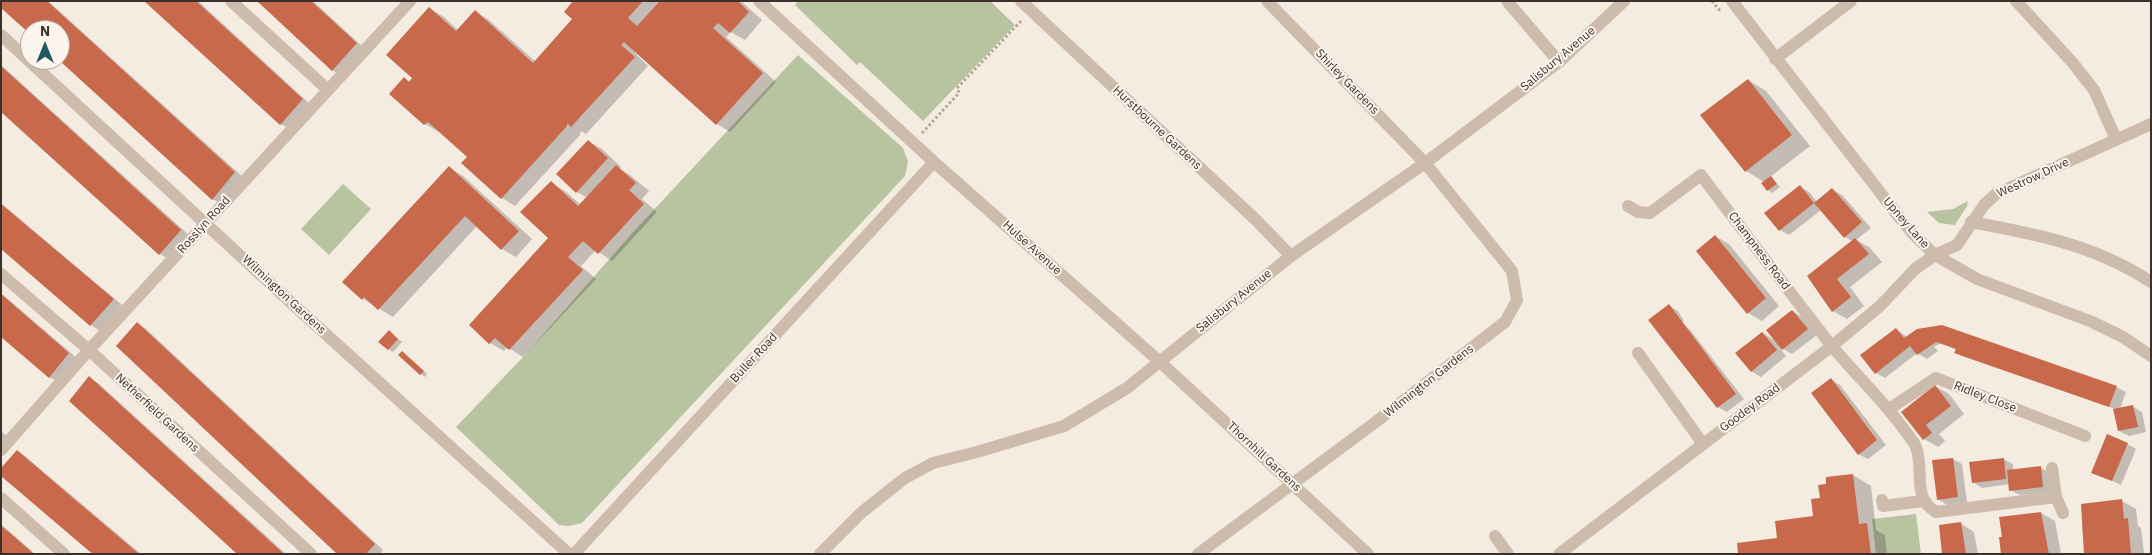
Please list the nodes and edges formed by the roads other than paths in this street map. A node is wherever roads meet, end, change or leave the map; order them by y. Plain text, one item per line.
1 (231, 1) edge
2 (410, 1) edge
3 (760, 1) edge
4 (1021, 1) edge
5 (1267, 1) edge
6 (1507, 1) edge
7 (1624, 1) edge
8 (1732, 1) edge
9 (1851, 1) edge
10 (2016, 1) edge
11 (1, 35) edge
12 (1775, 59) junction
13 (1559, 62) junction
14 (327, 89) junction
15 (2151, 124) edge
16 (2116, 139) junction
17 (934, 162) junction
18 (1425, 164) junction
19 (1628, 206) dead end
20 (1971, 222) junction
21 (206, 223) junction
22 (1935, 255) junction
23 (1291, 256) junction
24 (1, 274) edge
25 (2151, 282) edge
26 (1832, 346) junction
27 (89, 350) junction
28 (1638, 353) dead end
29 (2151, 356) edge
30 (1159, 361) junction
31 (1889, 409) junction
32 (2085, 436) dead end
33 (1703, 444) junction
34 (1, 450) edge
35 (2052, 468) dead end
36 (1293, 483) junction
37 (2056, 497) junction
38 (1, 498) edge
39 (1923, 502) junction
40 (1883, 503) dead end
41 (2063, 513) dead end
42 (1495, 536) dead end
43 (64, 554) edge
44 (311, 554) edge
45 (569, 554) edge
46 (574, 554) edge
47 (820, 554) edge
48 (1198, 554) edge
49 (1368, 554) edge
50 (1508, 554) edge
51 (1559, 554) edge

1 - 14 street
2 - 14 street, Rosslyn Road
3 - 17 street, Hulse Avenue
4 - 23 street, Hurstbourne Gardens
5 - 18 street, Shirley Gardens
6 - 13 street
7 - 13 street, Salisbury Avenue
8 - 12 street, Upney Lane
9 - 12 street
10 - 16 street
11 - 21 street, Wilmington Gardens
12 - 22 street, Upney Lane
13 - 18 street, Salisbury Avenue
14 - 21 street, Rosslyn Road
15 - 16 street, Westrow Drive
16 - 20 street, Westrow Drive
17 - 30 street, Hulse Avenue
17 - 46 street, Buller Road
18 - 23 street, Salisbury Avenue
18 - 36 street, Wilmington Gardens
19 - 26 street, Champness Road
20 - 22 street, Westrow Drive
20 - 25 street
21 - 27 street, Rosslyn Road
21 - 45 street, Wilmington Gardens
22 - 26 street, Goodey Road
22 - 29 street, Upney Lane
23 - 30 street, Salisbury Avenue
24 - 27 street, Netherfield Gardens
26 - 31 street
26 - 33 street, Goodey Road
27 - 34 street, Rosslyn Road
27 - 44 street, Netherfield Gardens
28 - 33 street
30 - 36 street, Thornhill Gardens
30 - 47 street, Salisbury Avenue
31 - 32 street, Ridley Close
31 - 39 street
33 - 51 street, Goodey Road
35 - 37 street
36 - 48 street, Wilmington Gardens
36 - 49 street, Thornhill Gardens
37 - 39 street
37 - 41 street
38 - 43 street
39 - 40 street
42 - 50 street

